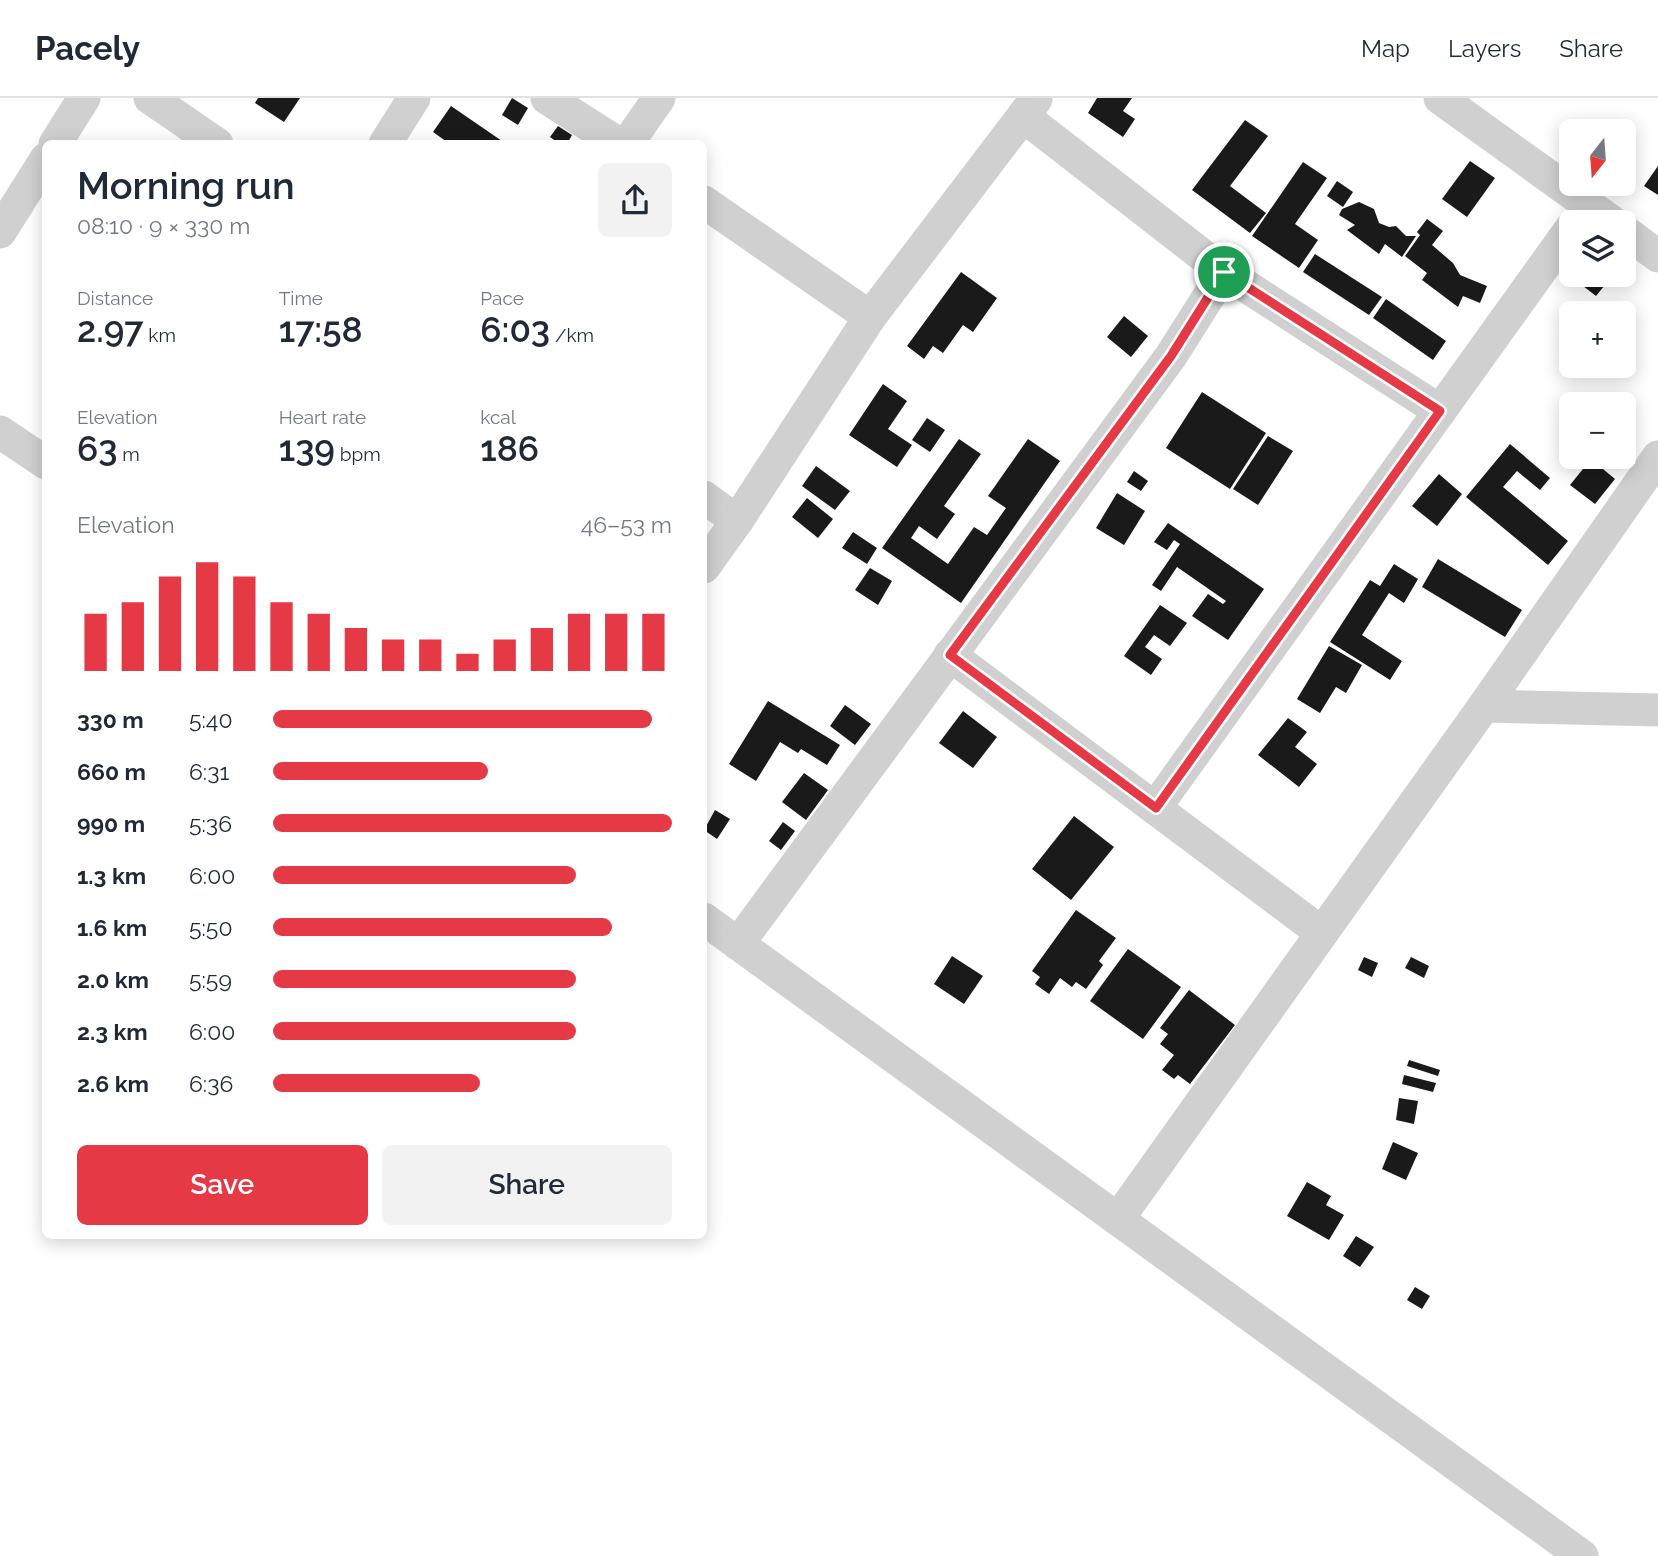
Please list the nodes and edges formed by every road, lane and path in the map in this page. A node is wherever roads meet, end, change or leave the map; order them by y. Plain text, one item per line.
1 (84, 98) edge
2 (150, 98) edge
3 (414, 98) edge
4 (547, 98) edge
5 (659, 98) edge
6 (1440, 98) edge
7 (1030, 107) edge
8 (58, 140) edge
9 (211, 140) edge
10 (388, 140) edge
11 (613, 140) edge
12 (630, 140) edge
13 (42, 165) edge
14 (707, 204) edge
15 (1575, 210) edge
16 (0, 232) edge
17 (1636, 240) edge
18 (1559, 255) edge
19 (1658, 256) edge
20 (1224, 272) junction
21 (870, 317) junction
22 (1440, 411) junction
23 (0, 432) edge
24 (1658, 457) edge
25 (42, 460) edge
26 (707, 499) edge
27 (737, 521) junction
28 (707, 563) edge
29 (950, 655) junction
30 (1484, 706) junction
31 (1658, 710) edge
32 (1156, 808) junction
33 (707, 921) edge
34 (1322, 933) junction
35 (737, 944) junction
36 (1118, 1219) junction
37 (1582, 1556) edge

1 - 8 street
2 - 9 street
3 - 10 street
4 - 11 street
5 - 12 street
6 - 15 street
7 - 20 street
7 - 21 street
13 - 16 street
14 - 21 street
17 - 19 street
18 - 22 street
20 - 22 street
20 - 29 street
21 - 27 street
22 - 32 street
23 - 25 street
24 - 30 street
26 - 27 street
27 - 28 street
29 - 32 street
29 - 35 street
30 - 31 street
30 - 34 street
32 - 34 street
33 - 35 street
34 - 36 street
35 - 36 street
36 - 37 street

